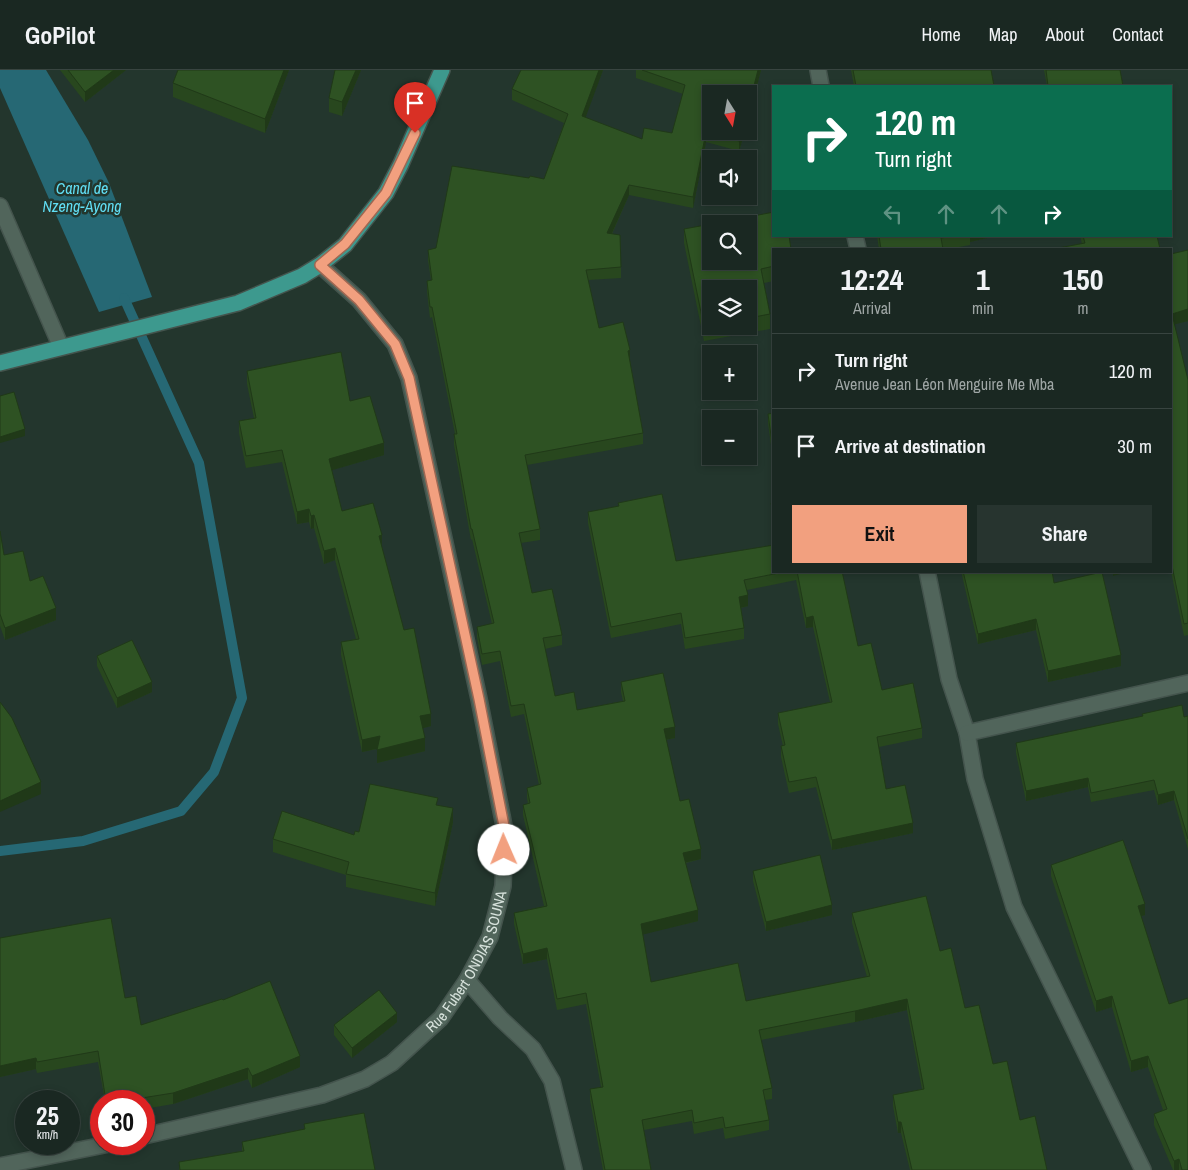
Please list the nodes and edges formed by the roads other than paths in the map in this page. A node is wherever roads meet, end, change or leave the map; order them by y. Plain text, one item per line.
1 (442, 70) edge
2 (818, 70) edge
3 (821, 85) edge
4 (0, 206) edge
5 (320, 265) junction
6 (61, 347) junction
7 (0, 363) edge
8 (927, 573) edge
9 (1188, 683) edge
10 (967, 733) junction
11 (467, 980) junction
12 (155, 1133) edge
13 (90, 1148) edge
14 (0, 1166) edge
15 (574, 1170) edge
16 (1143, 1170) edge

1 - 5 main road
2 - 3 street
4 - 6 street
5 - 6 main road
5 - 11 street, Rue Fubert ONDIAS SOUNA
6 - 7 main road
8 - 10 street
9 - 10 street
10 - 16 street
11 - 12 street, Rue Fubert ONDIAS SOUNA
11 - 15 street
13 - 14 street

